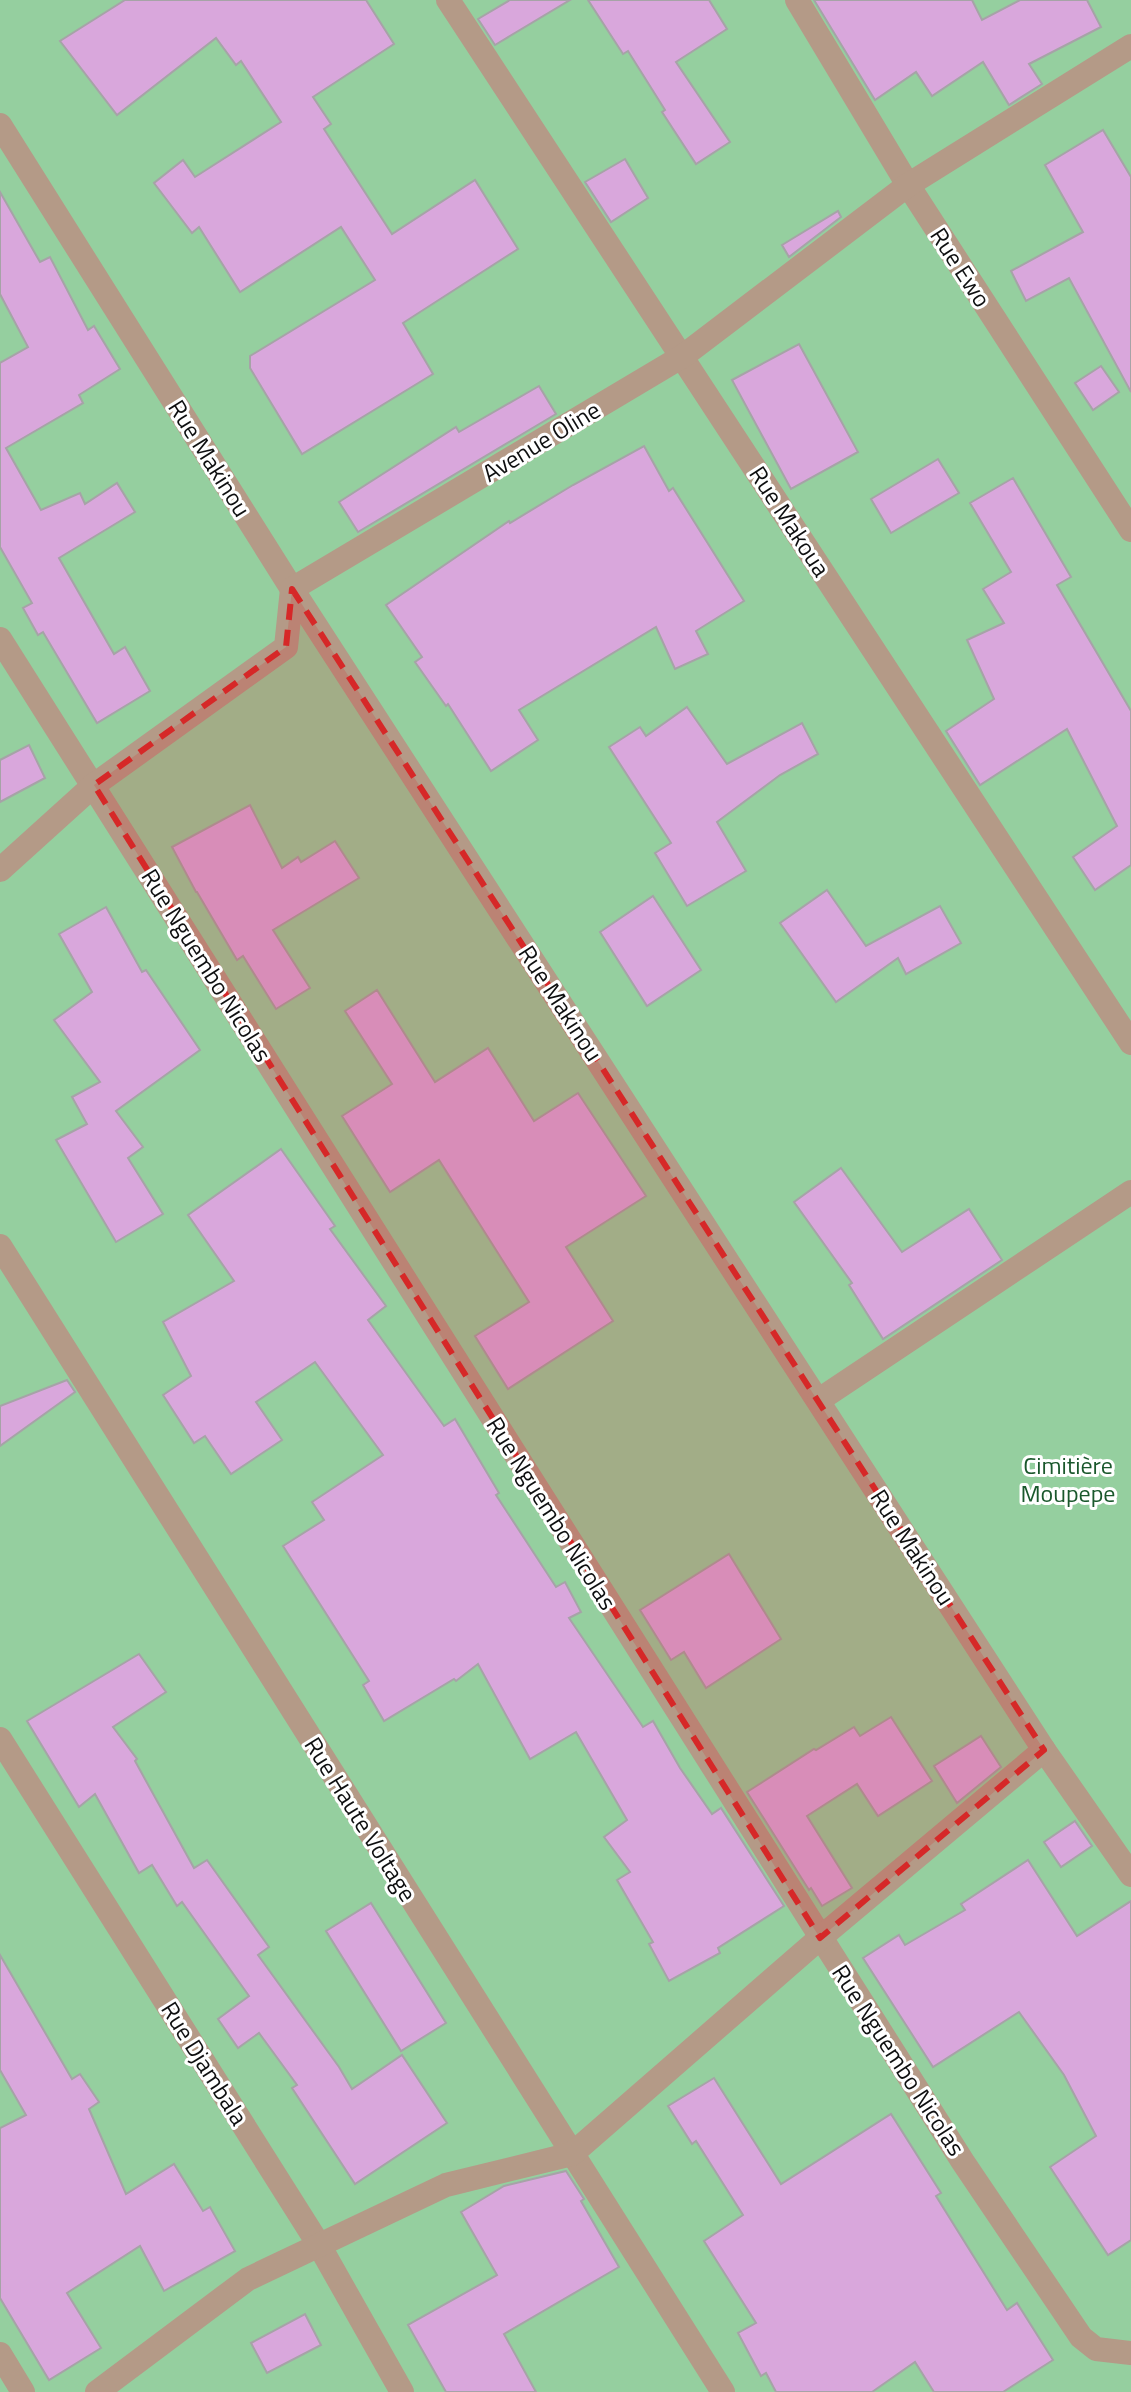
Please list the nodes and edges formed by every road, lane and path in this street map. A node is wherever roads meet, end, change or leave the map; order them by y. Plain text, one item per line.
1 (448, 0) edge
2 (797, 0) edge
3 (1131, 46) edge
4 (0, 125) edge
5 (908, 185) junction
6 (683, 356) junction
7 (1131, 530) edge
8 (292, 589) junction
9 (0, 639) edge
10 (94, 785) junction
11 (0, 870) edge
12 (1131, 1043) edge
13 (1131, 1192) edge
14 (0, 1246) edge
15 (819, 1400) junction
16 (0, 1739) edge
17 (1044, 1750) junction
18 (1131, 1875) edge
19 (820, 1938) junction
20 (572, 2154) junction
21 (319, 2245) junction
22 (1131, 2353) edge
23 (0, 2354) edge
24 (23, 2392) edge
25 (97, 2392) edge
26 (402, 2392) edge
27 (723, 2392) edge

1 - 6 street, Rue Makoua
2 - 5 street, Rue Ewo
3 - 5 street, Avenue Oline
4 - 8 street, Rue Makinou
5 - 6 street, Avenue Oline
5 - 7 street, Rue Ewo
6 - 8 street, Avenue Oline
6 - 12 street, Rue Makoua
8 - 10 street
8 - 15 street, Rue Makinou
9 - 10 street, Rue Nguembo Nicolas
10 - 11 street
10 - 19 street, Rue Nguembo Nicolas
13 - 15 street
14 - 20 street, Rue Haute Voltage
15 - 17 street, Rue Makinou
16 - 21 street, Rue Djambala
17 - 18 street, Rue Makinou
17 - 19 street
19 - 20 street
19 - 22 street, Rue Nguembo Nicolas
20 - 21 street
20 - 27 street, Rue Haute Voltage
21 - 25 street
21 - 26 street, Rue Djambala
23 - 24 street

